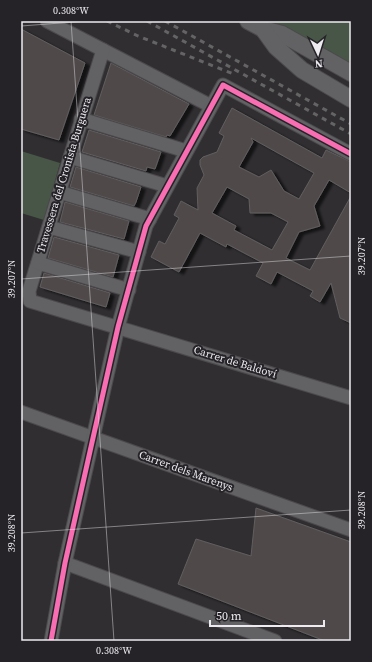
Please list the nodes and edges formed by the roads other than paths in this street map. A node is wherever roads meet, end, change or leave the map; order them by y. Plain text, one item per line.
1 (47, 21) edge
2 (248, 21) edge
3 (262, 29) junction
4 (276, 47) junction
5 (103, 50) junction
6 (351, 73) edge
7 (351, 86) edge
8 (351, 99) edge
9 (211, 106) junction
10 (82, 119) junction
11 (186, 151) junction
12 (351, 154) edge
13 (70, 157) junction
14 (167, 186) junction
15 (59, 192) junction
16 (150, 219) junction
17 (49, 227) junction
18 (139, 252) junction
19 (38, 263) junction
20 (129, 290) junction
21 (30, 301) joint
22 (118, 326) junction
23 (351, 398) edge
24 (21, 412) edge
25 (93, 438) junction
26 (351, 530) edge
27 (65, 563) junction
28 (51, 641) edge
29 (275, 641) edge

1 - 5 street
2 - 3 street
3 - 4 street
3 - 6 street
4 - 7 street
4 - 8 street
5 - 9 street
5 - 10 street, Travessera del Cronista Burguera
9 - 11 street
9 - 12 street
10 - 11 street
10 - 13 street, Travessera del Cronista Burguera
11 - 14 street
13 - 14 street
13 - 15 street, Travessera del Cronista Burguera
14 - 16 street
15 - 16 street
15 - 17 street, Travessera del Cronista Burguera
16 - 18 street
17 - 18 street
17 - 19 street, Travessera del Cronista Burguera
18 - 20 street
19 - 20 street
19 - 21 street, Travessera del Cronista Burguera
20 - 22 street
21 - 22 street, Carrer de Baldoví
22 - 23 street, Carrer de Baldoví
22 - 25 street
24 - 25 street, Carrer dels Marenys
25 - 26 street, Carrer dels Marenys
25 - 27 street
27 - 28 street
27 - 29 street

